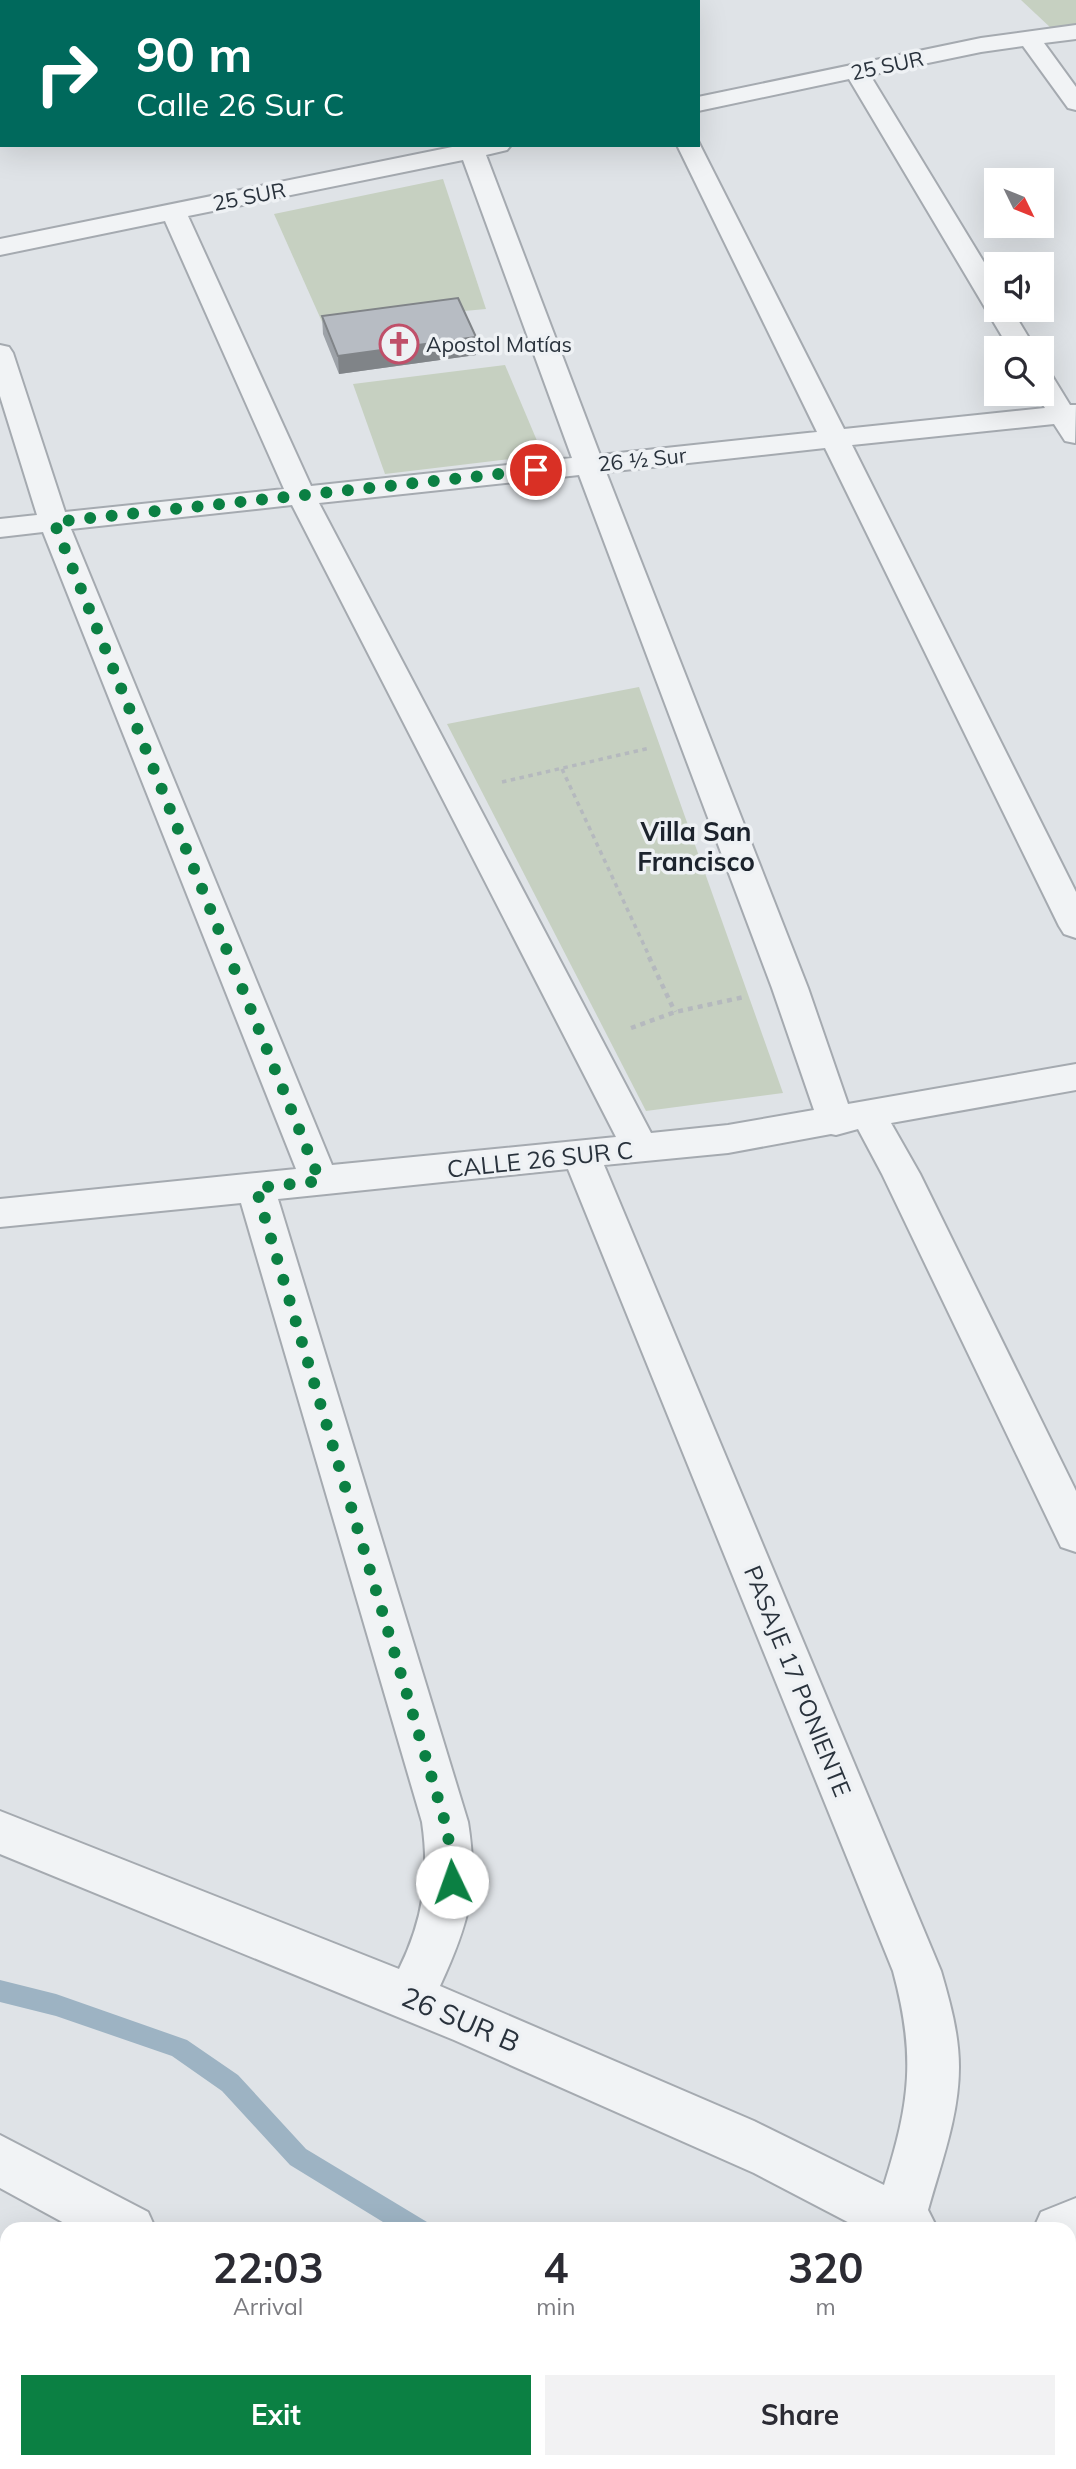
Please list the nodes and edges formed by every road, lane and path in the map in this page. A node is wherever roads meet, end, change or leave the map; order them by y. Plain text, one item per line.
1 (1076, 32) edge
2 (1028, 37) junction
3 (856, 71) junction
4 (1076, 103) edge
5 (700, 104) edge
6 (690, 147) edge
7 (485, 148) edge
8 (173, 211) junction
9 (0, 247) edge
10 (984, 284) edge
11 (0, 353) edge
12 (1054, 398) edge
13 (1071, 421) edge
14 (834, 438) junction
15 (589, 465) junction
16 (301, 496) junction
17 (54, 522) junction
18 (0, 528) edge
19 (695, 737) junction
20 (562, 769) junction
21 (456, 792) junction
22 (1076, 926) edge
23 (790, 988) junction
24 (675, 1012) junction
25 (587, 1044) junction
26 (1076, 1077) edge
27 (853, 1119) junction
28 (641, 1149) junction
29 (582, 1154) junction
30 (320, 1181) junction
31 (256, 1188) junction
32 (0, 1213) edge
33 (1076, 1534) edge
34 (0, 1832) edge
35 (410, 1997) junction
36 (0, 2160) edge
37 (115, 2222) edge
38 (900, 2222) edge
39 (907, 2222) edge

1 - 2 street, 25 SUR
2 - 3 street, 25 SUR
2 - 4 street
3 - 5 street, 25 SUR
3 - 10 street
6 - 14 street
7 - 8 street, 25 SUR
7 - 15 street
8 - 9 street, 25 SUR
8 - 16 street
11 - 17 street
12 - 13 street
13 - 14 street, 26 ½ Sur
14 - 15 street, 26 ½ Sur
14 - 22 street
15 - 16 street, 26 ½ Sur
15 - 19 street
16 - 17 street, 26 ½ Sur
16 - 21 street
17 - 18 street, 26 ½ Sur
17 - 30 street
19 - 20 path
19 - 23 street
20 - 21 path
20 - 24 path
21 - 25 street
23 - 24 path
23 - 27 street
24 - 25 path
25 - 28 street
26 - 27 street, CALLE 26 SUR C
27 - 28 street, CALLE 26 SUR C
27 - 33 street
28 - 29 street, CALLE 26 SUR C
29 - 30 street, CALLE 26 SUR C
29 - 39 street, PASAJE 17 PONIENTE
30 - 31 street, CALLE 26 SUR C
31 - 32 street, CALLE 26 SUR C
31 - 35 street
34 - 35 street, 26 SUR B
35 - 38 street, 26 SUR B
36 - 37 street

